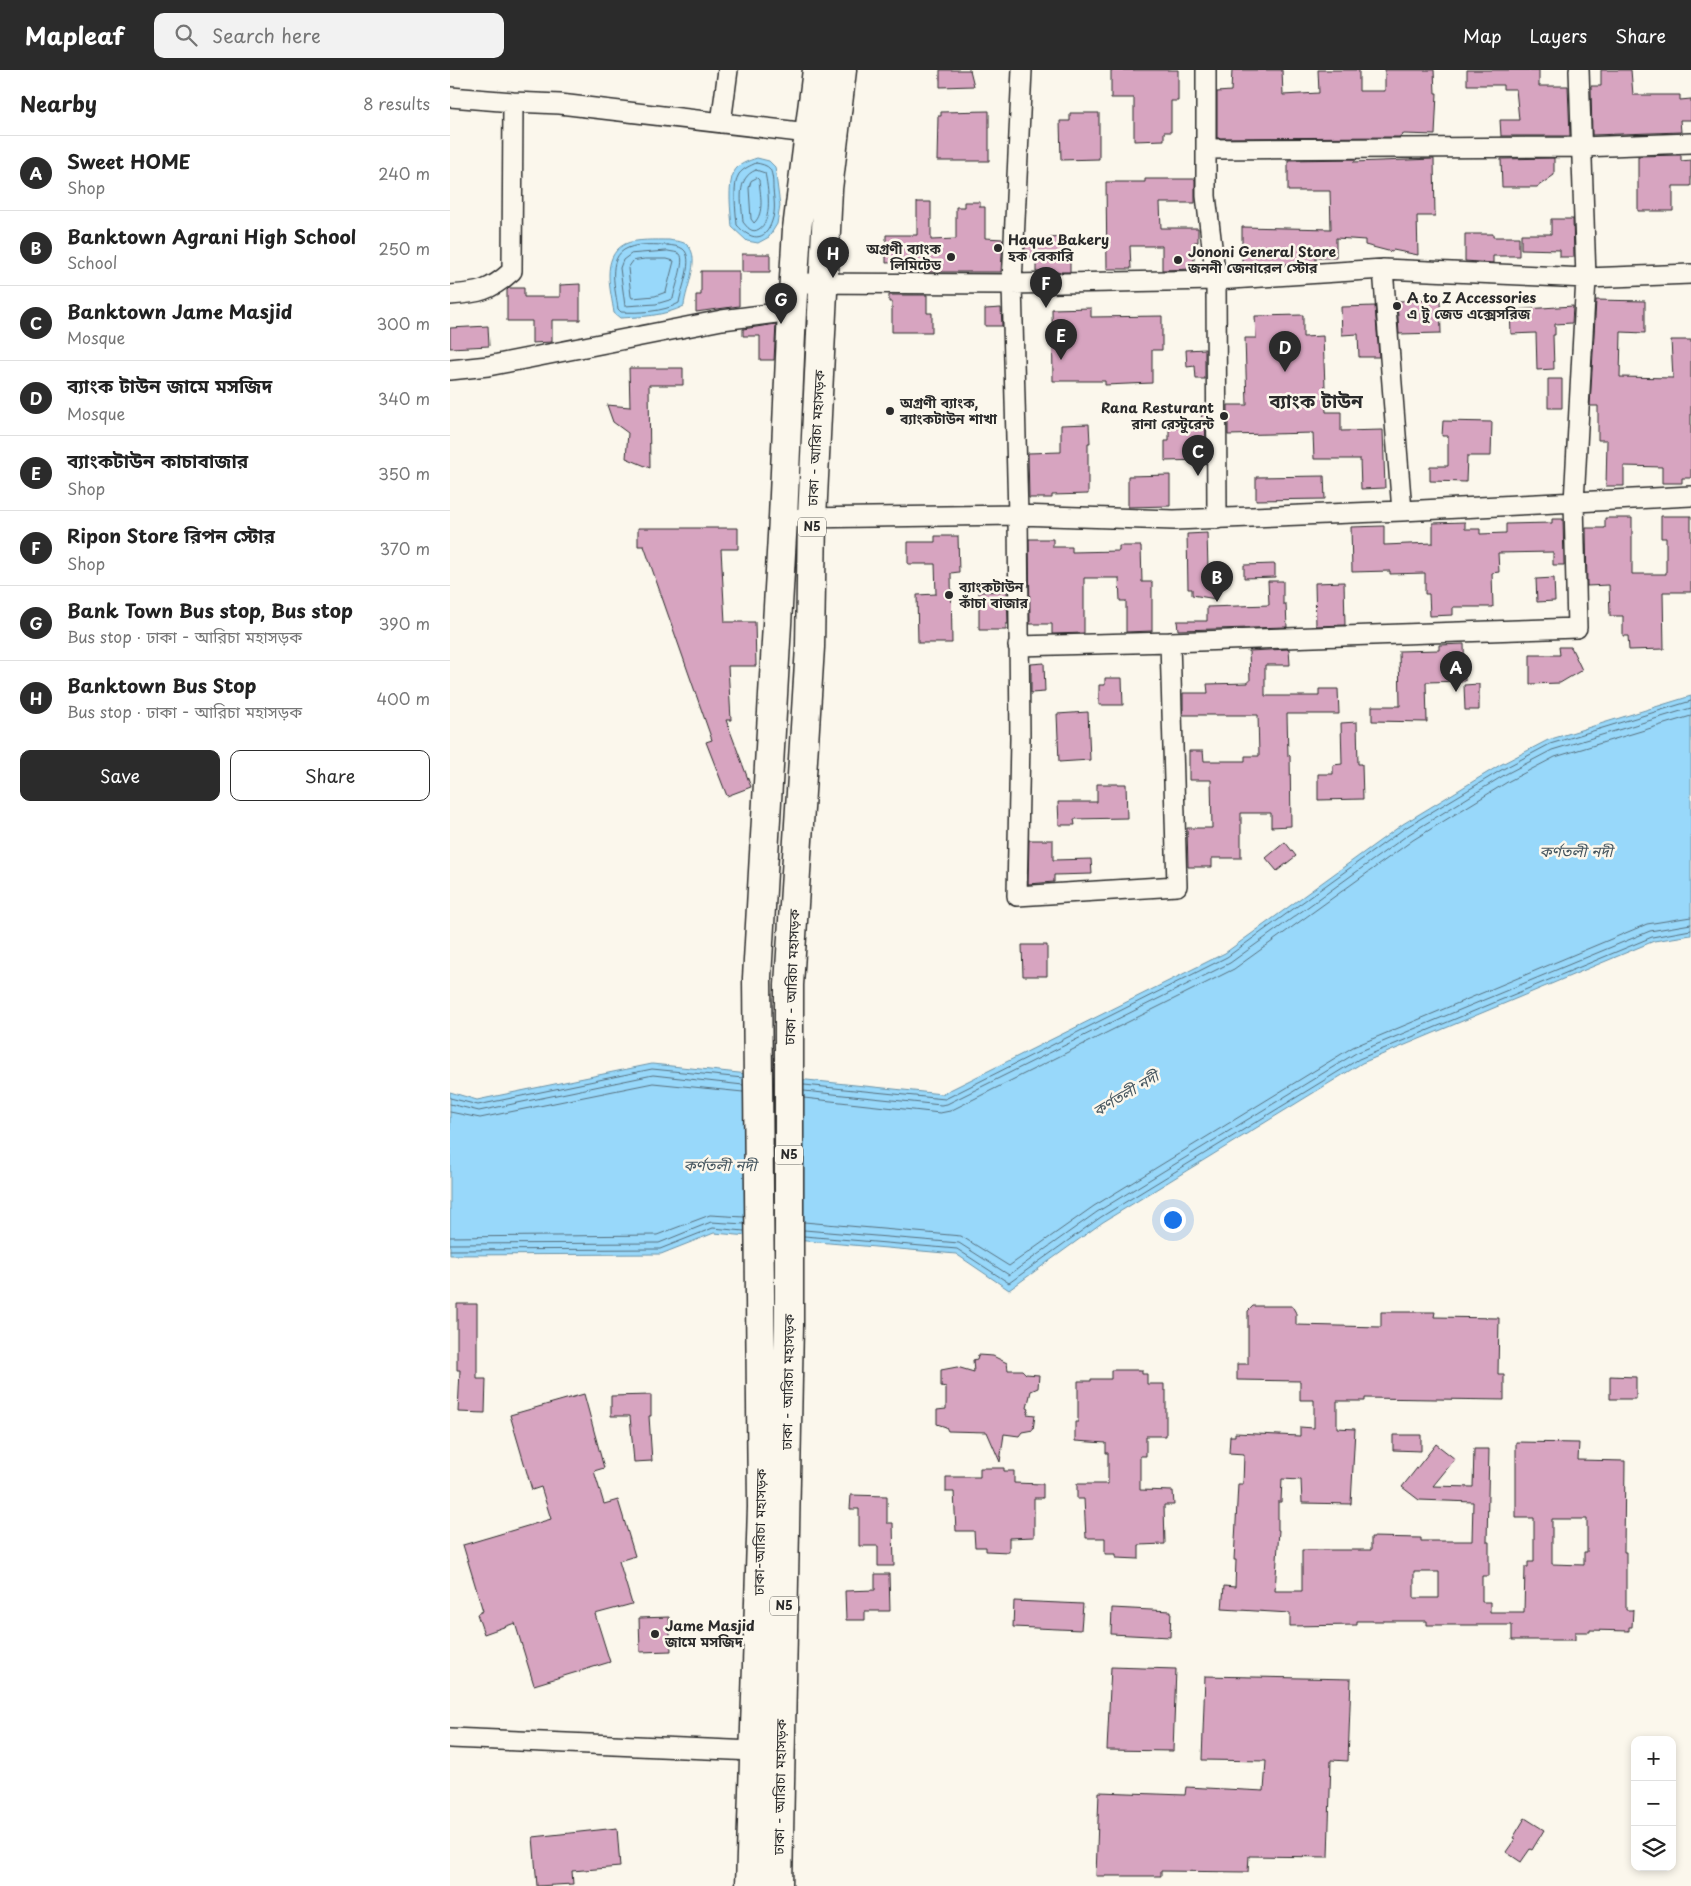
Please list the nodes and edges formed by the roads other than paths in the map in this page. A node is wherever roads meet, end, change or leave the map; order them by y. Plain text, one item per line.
1 (728, 70) edge
2 (817, 70) edge
3 (842, 70) edge
4 (1022, 70) edge
5 (1206, 70) edge
6 (1579, 70) edge
7 (450, 96) edge
8 (513, 102) junction
9 (721, 123) junction
10 (808, 133) junction
11 (1691, 143) edge
12 (1581, 147) junction
13 (1207, 149) junction
14 (1383, 269) junction
15 (1691, 274) edge
16 (1586, 278) junction
17 (1216, 280) junction
18 (793, 283) junction
19 (824, 284) junction
20 (1012, 284) junction
21 (450, 295) edge
22 (792, 311) junction
23 (450, 370) edge
24 (1691, 496) edge
25 (1574, 502) junction
26 (1402, 511) junction
27 (1018, 515) junction
28 (784, 518) junction
29 (812, 518) junction
30 (1217, 519) junction
31 (1170, 642) junction
32 (1018, 646) junction
33 (761, 1328) joint
34 (450, 1738) edge
35 (754, 1751) junction
36 (750, 1886) edge
37 (778, 1886) edge

1 - 9 street
2 - 10 highway, ঢাকা - আরিচা মহাসড়ক / N5
3 - 19 highway, ঢাকা - আরিচা মহাসড়ক / N5
4 - 20 street
5 - 13 street
6 - 12 street
7 - 8 street
8 - 9 street
8 - 21 street
9 - 10 street
10 - 18 highway, ঢাকা - আরিচা মহাসড়ক / N5
11 - 12 street
12 - 13 street
12 - 16 street
13 - 17 street
14 - 16 street
14 - 17 street
14 - 26 street
15 - 16 street
16 - 25 street
17 - 20 street
17 - 30 street
18 - 19 street
18 - 22 highway, ঢাকা - আরিচা মহাসড়ক / N5
19 - 20 street
19 - 29 highway, ঢাকা - আরিচা মহাসড়ক / N5
20 - 27 street
22 - 23 street
22 - 28 highway, ঢাকা - আরিচা মহাসড়ক / N5
24 - 25 street
25 - 26 street
25 - 31 street
26 - 30 street
27 - 29 street
27 - 30 street
27 - 32 street
28 - 29 street
28 - 33 highway, ঢাকা - আরিচা মহাসড়ক / N5
29 - 37 highway, ঢাকা - আরিচা মহাসড়ক / N5
31 - 32 street
31 - 32 street
33 - 35 highway, ঢাকা-আরিচা মহাসড়ক / N5
34 - 35 street
35 - 36 highway, ঢাকা-আরিচা মহাসড়ক / N5

